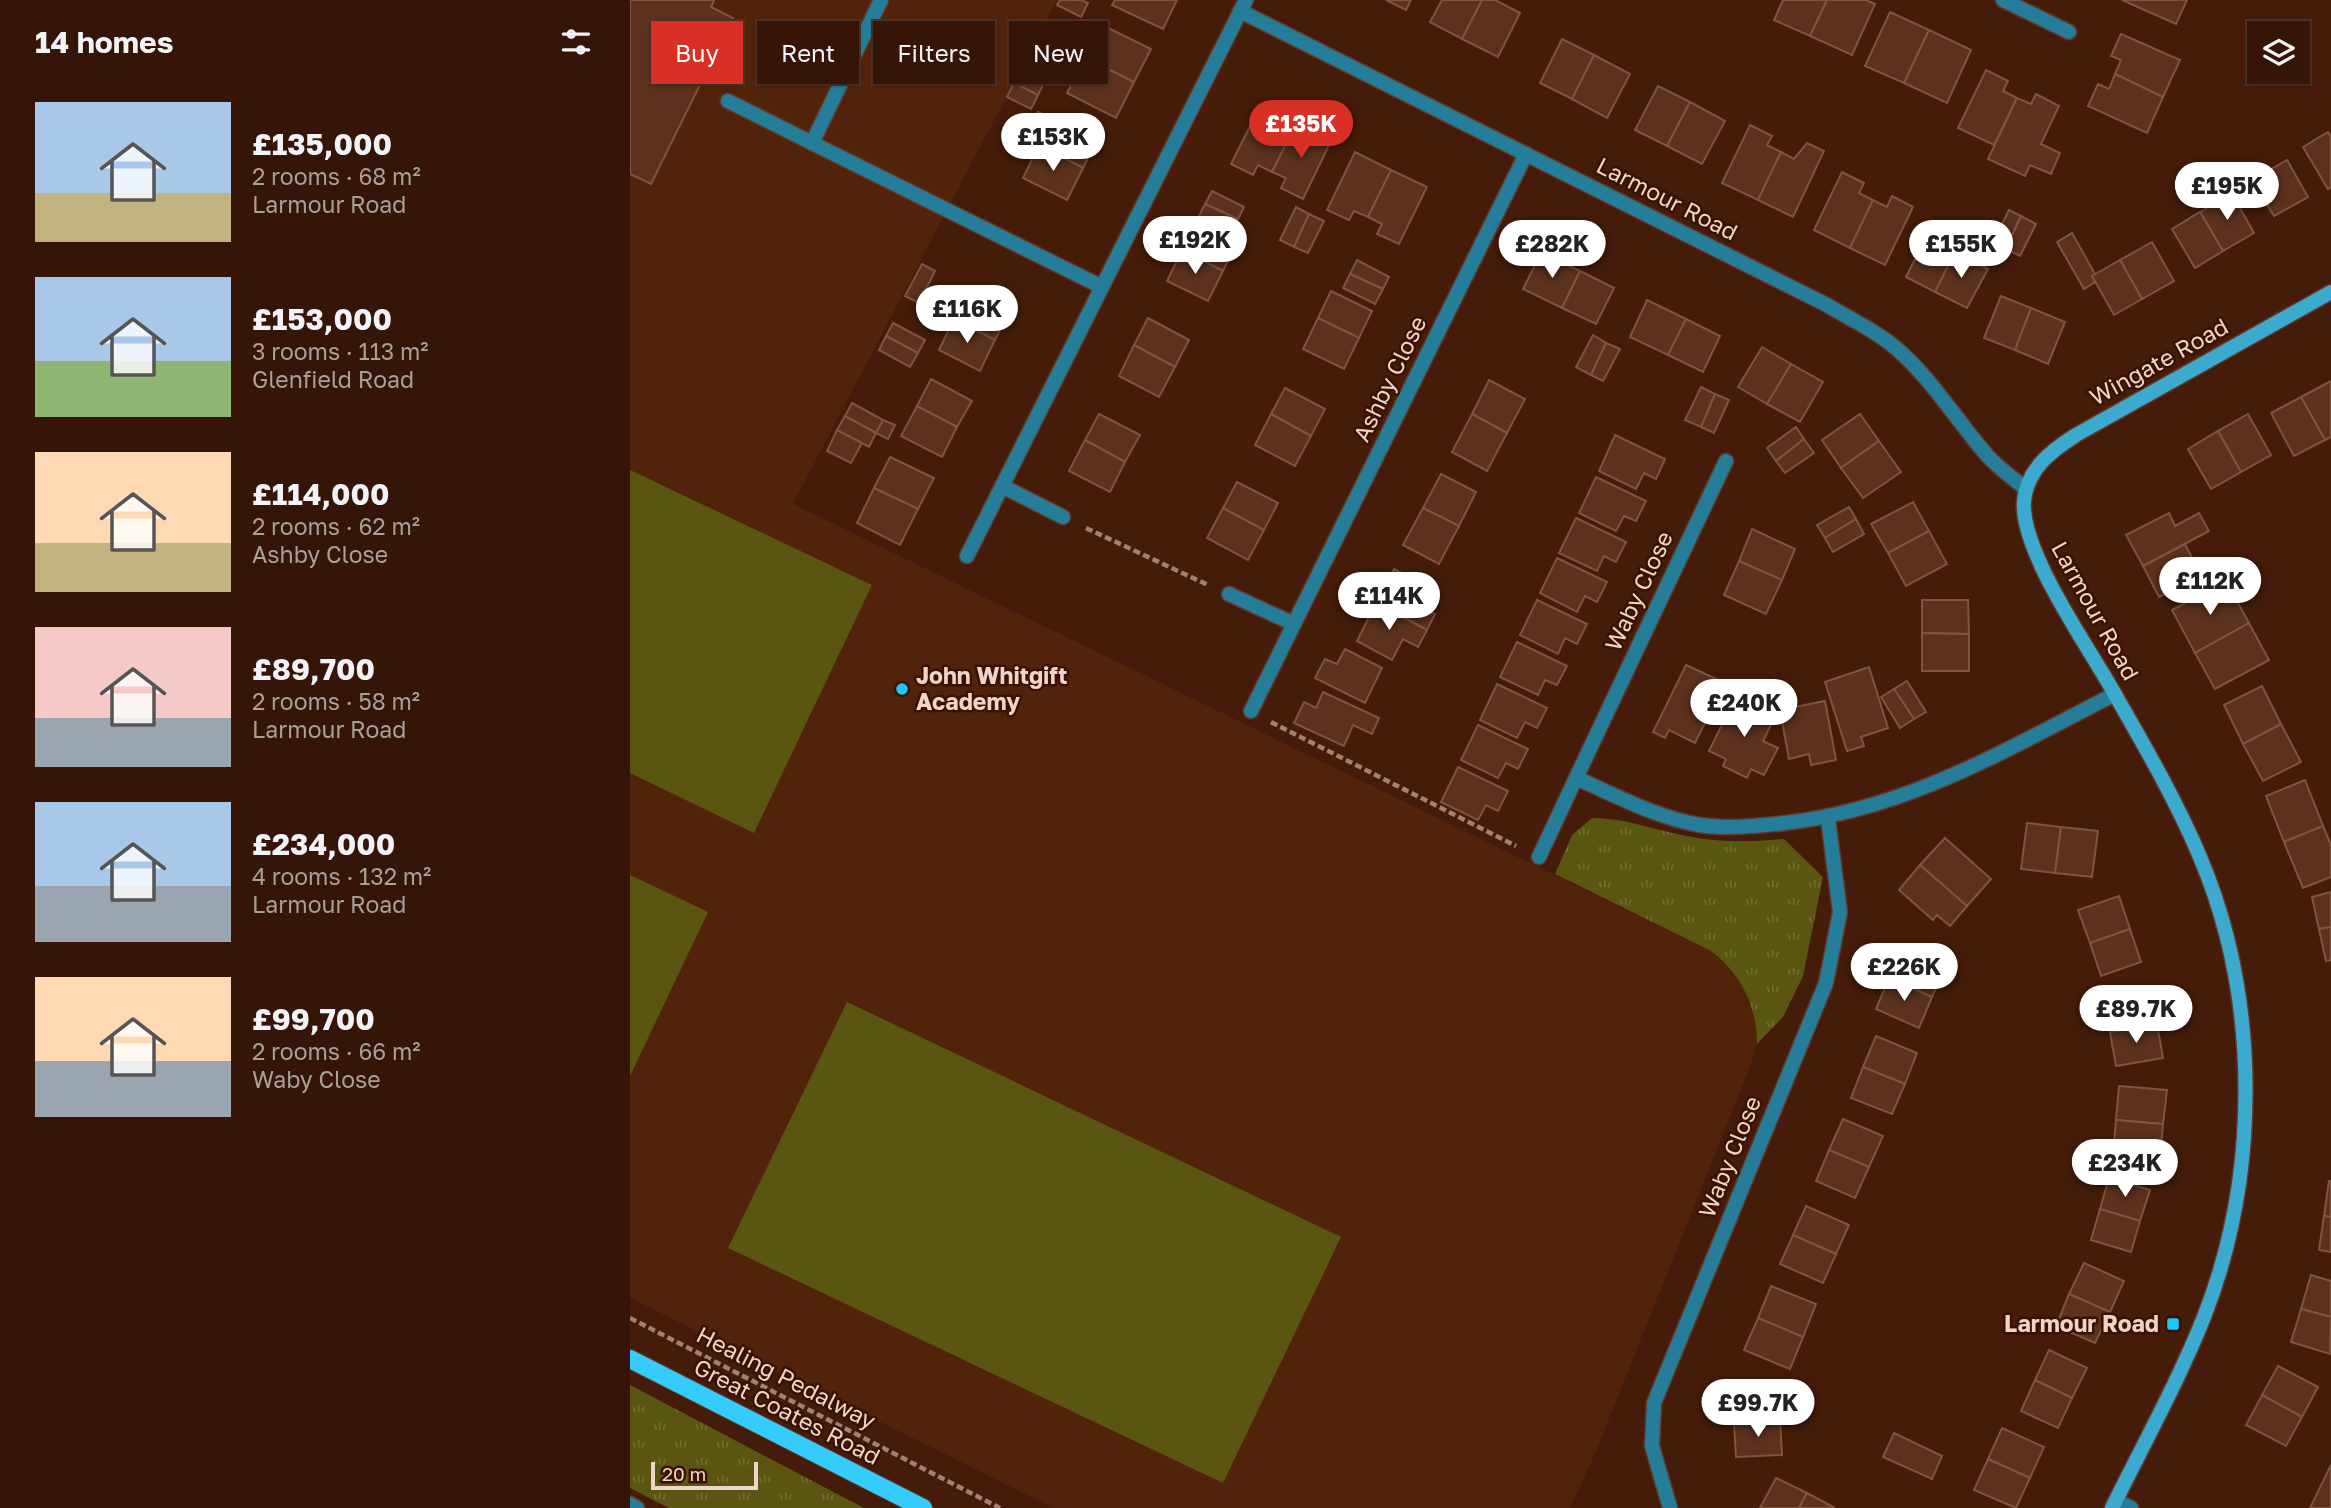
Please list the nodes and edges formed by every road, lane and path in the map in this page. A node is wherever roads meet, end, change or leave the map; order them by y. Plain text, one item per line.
1 (881, 0) edge
2 (2003, 0) edge
3 (2021, 4) edge
4 (1243, 5) edge
5 (2069, 32) dead end
6 (728, 101) dead end
7 (812, 143) junction
8 (1526, 154) junction
9 (1102, 287) junction
10 (2331, 292) edge
11 (1726, 461) dead end
12 (1002, 486) junction
13 (2026, 489) junction
14 (1063, 517) joint
15 (967, 556) dead end
16 (1229, 594) joint
17 (1294, 624) junction
18 (2115, 694) junction
19 (1251, 711) joint
20 (1576, 778) junction
21 (1828, 819) junction
22 (1539, 858) joint
23 (630, 1318) edge
24 (630, 1359) edge
25 (630, 1504) edge
26 (2114, 1504) edge
27 (637, 1508) edge
28 (923, 1508) edge
29 (1000, 1508) edge
30 (1670, 1508) edge
31 (2131, 1508) edge

1 - 7 street
2 - 3 street
3 - 5 street
4 - 8 street, Larmour Road
4 - 9 street
6 - 7 street
7 - 9 street
8 - 13 street, Larmour Road
8 - 17 street, Ashby Close
9 - 12 street
10 - 13 street, Wingate Road
11 - 20 street, Waby Close
12 - 14 street
12 - 15 street
13 - 18 street, Larmour Road
14 - 16 path
16 - 17 street
17 - 19 street, Ashby Close
18 - 21 street
18 - 26 street, Larmour Road
19 - 22 path
20 - 21 street
20 - 22 street, Waby Close
21 - 30 street, Waby Close
23 - 29 path, Healing Pedalway
24 - 28 main road, Great Coates Road
25 - 27 street
26 - 31 street

